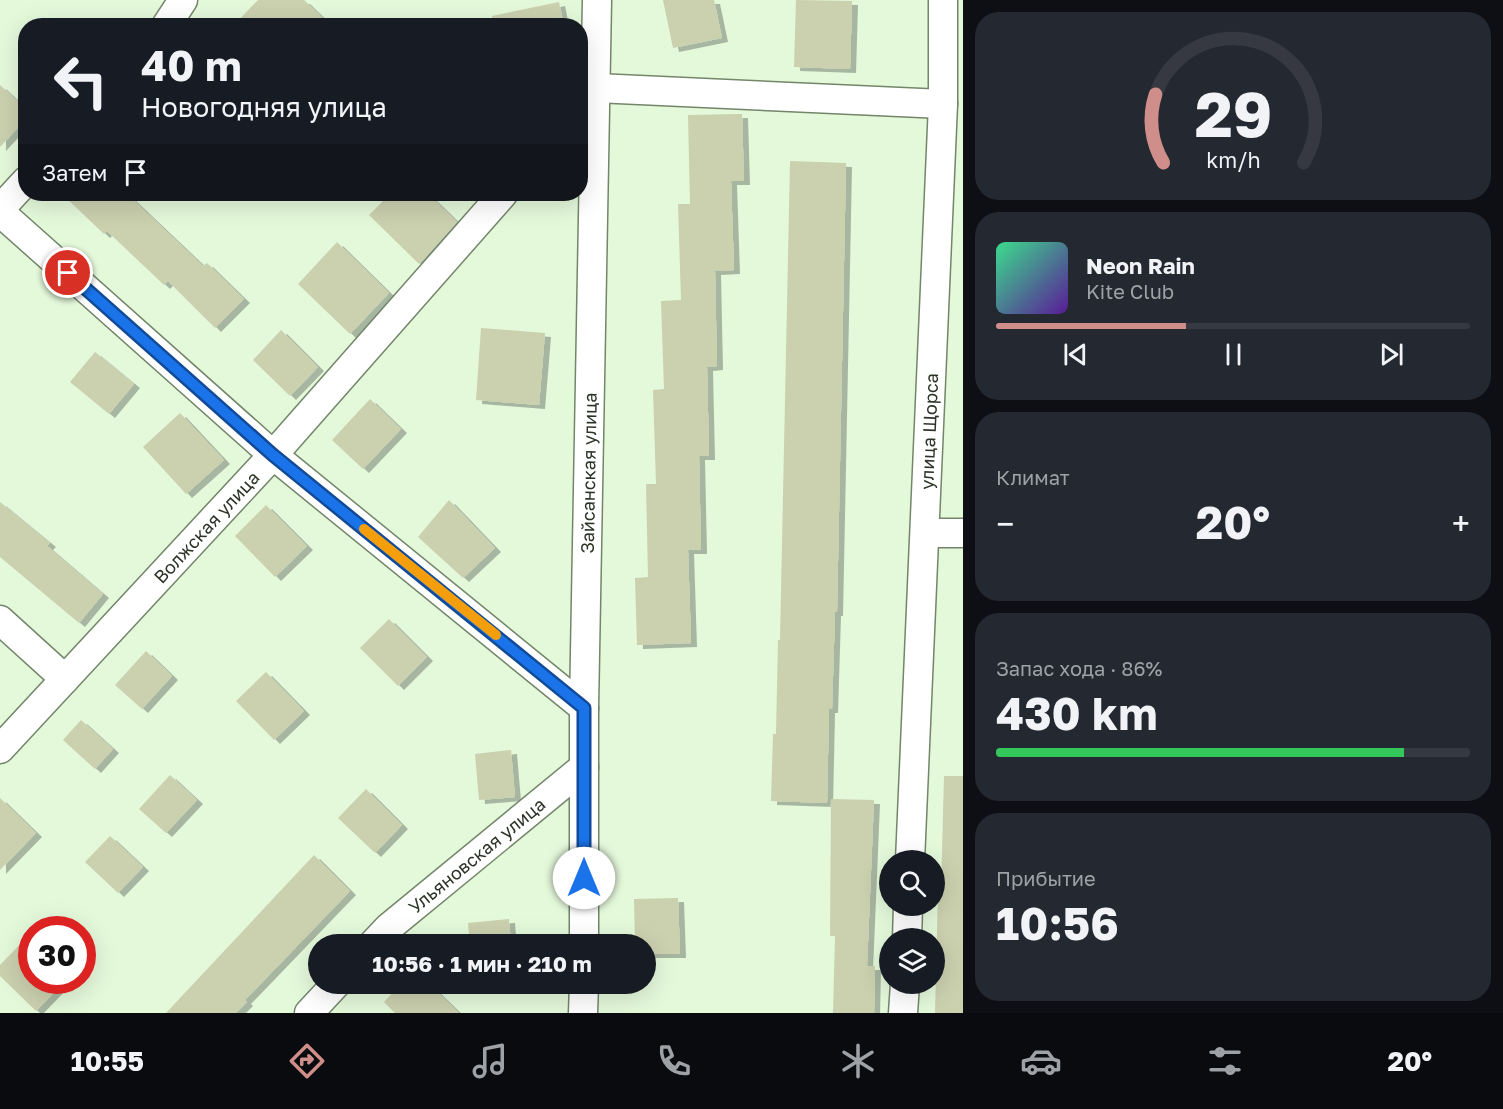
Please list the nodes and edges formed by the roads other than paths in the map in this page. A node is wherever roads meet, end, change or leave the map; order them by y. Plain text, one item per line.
1 (183, 0) edge
2 (597, 0) edge
3 (943, 0) edge
4 (171, 18) edge
5 (588, 97) edge
6 (943, 104) junction
7 (18, 190) edge
8 (497, 201) edge
9 (587, 201) edge
10 (0, 210) edge
11 (273, 455) junction
12 (925, 533) junction
13 (963, 533) edge
14 (0, 620) edge
15 (65, 679) junction
16 (584, 708) junction
17 (0, 749) edge
18 (585, 767) junction
19 (911, 850) edge
20 (382, 934) edge
21 (584, 934) edge
22 (327, 994) edge
23 (584, 994) edge
24 (904, 994) edge
25 (309, 1013) edge
26 (584, 1013) edge
27 (903, 1013) edge

1 - 4 street
2 - 5 street, Зайсанская улица
3 - 6 street, улица Щорса
5 - 6 street
6 - 12 street, улица Щорса
7 - 10 street
8 - 11 street, Волжская улица
9 - 16 street, Зайсанская улица
10 - 11 street
11 - 15 street, Волжская улица
11 - 16 street
12 - 13 street
12 - 19 street, улица Щорса
14 - 15 street
15 - 17 street, Волжская улица
16 - 18 street, Зайсанская улица
18 - 20 street, Ульяновская улица
18 - 21 street, Зайсанская улица
22 - 25 street
23 - 26 street
24 - 27 street

